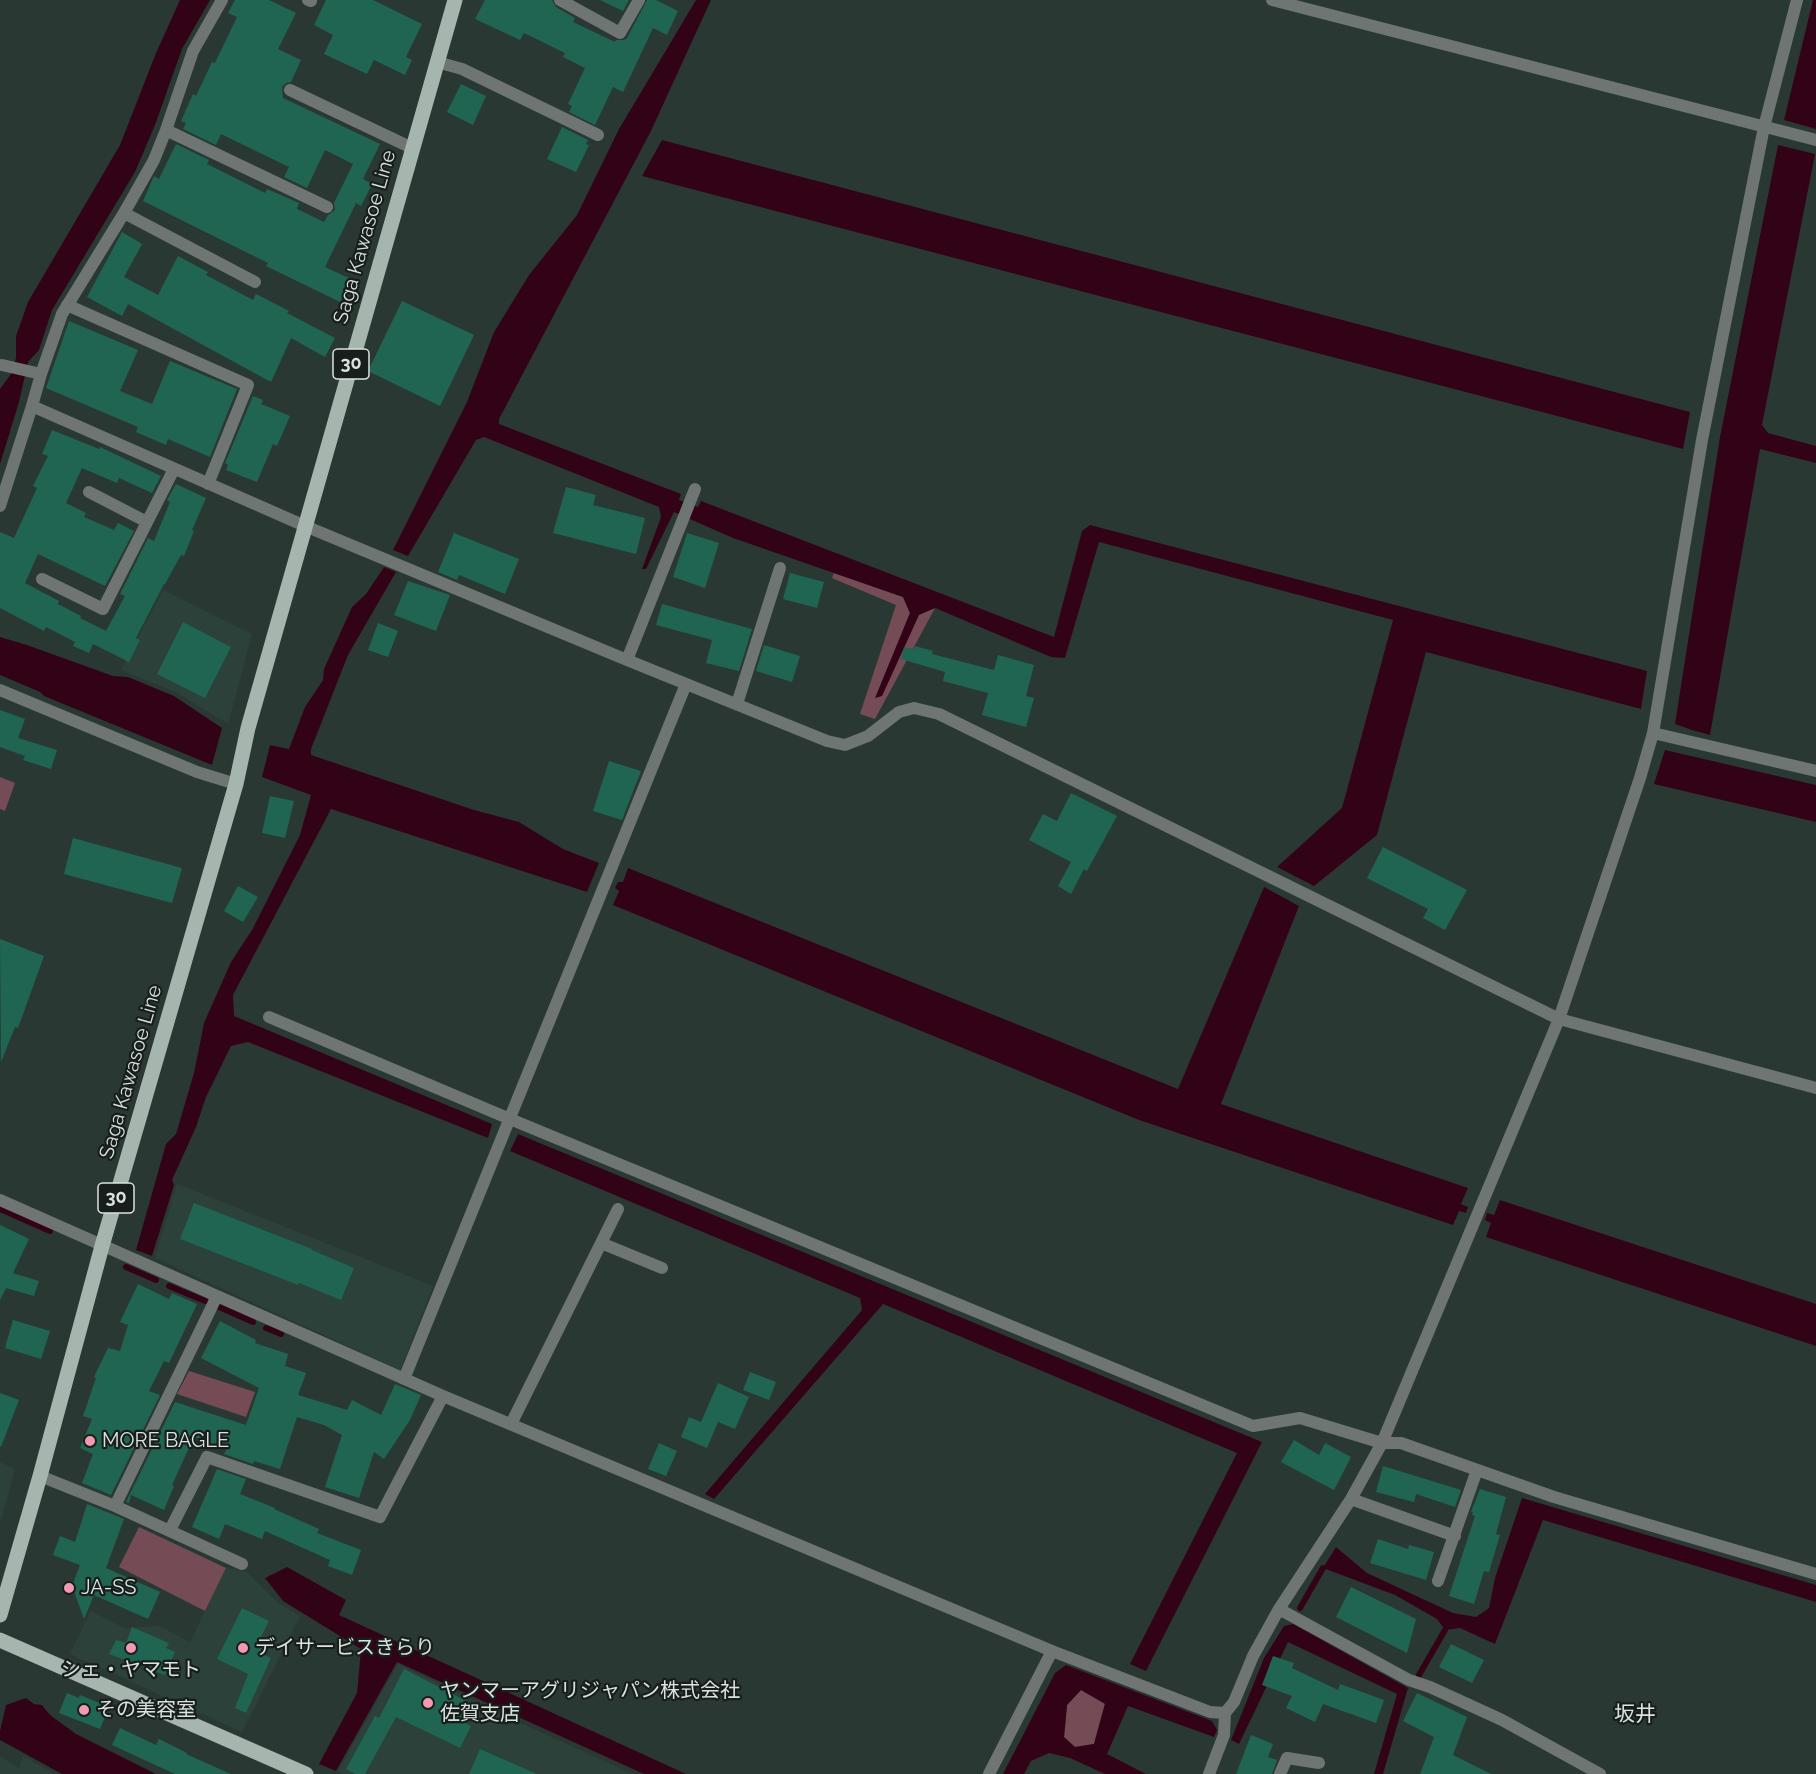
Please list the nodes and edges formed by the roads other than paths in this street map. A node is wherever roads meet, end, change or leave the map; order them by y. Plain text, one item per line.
1 (222, 0) edge
2 (455, 0) edge
3 (560, 0) edge
4 (639, 0) edge
5 (1272, 0) edge
6 (1797, 0) edge
7 (437, 62) junction
8 (290, 90) dead end
9 (1764, 127) junction
10 (166, 130) junction
11 (598, 135) dead end
12 (1816, 141) edge
13 (412, 148) junction
14 (327, 207) dead end
15 (124, 213) junction
16 (255, 282) dead end
17 (67, 305) junction
18 (3, 365) dead end
19 (36, 373) junction
20 (32, 406) junction
21 (174, 469) junction
22 (208, 484) junction
23 (89, 492) dead end
24 (693, 493) dead end
25 (0, 506) edge
26 (147, 522) junction
27 (305, 526) junction
28 (780, 568) dead end
29 (42, 579) dead end
30 (627, 660) junction
31 (686, 684) junction
32 (0, 690) edge
33 (737, 704) junction
34 (1653, 733) junction
35 (1816, 771) edge
36 (237, 784) junction
37 (269, 1017) dead end
38 (1559, 1019) junction
39 (1816, 1088) edge
40 (510, 1119) junction
41 (0, 1200) edge
42 (618, 1209) dead end
43 (601, 1243) junction
44 (102, 1246) junction
45 (662, 1268) dead end
46 (217, 1296) junction
47 (404, 1378) junction
48 (443, 1396) junction
49 (511, 1424) junction
50 (1382, 1443) junction
51 (1477, 1470) junction
52 (40, 1476) junction
53 (1351, 1499) junction
54 (115, 1506) junction
55 (170, 1530) junction
56 (1455, 1536) junction
57 (242, 1564) dead end
58 (1816, 1574) edge
59 (1438, 1581) dead end
60 (1279, 1608) junction
61 (0, 1615) edge
62 (0, 1640) edge
63 (1052, 1651) junction
64 (1225, 1713) junction
65 (1319, 1763) dead end
66 (306, 1774) edge
67 (989, 1774) edge
68 (1209, 1774) edge
69 (1280, 1774) edge
70 (1600, 1774) edge

1 - 10 street
2 - 7 main road, Saga Kawasoe Line / 30
3 - 4 street
5 - 9 street
6 - 9 street
7 - 11 street
7 - 13 main road, Saga Kawasoe Line / 30
8 - 13 street
9 - 12 street
9 - 34 street
10 - 14 street
10 - 15 street
13 - 27 main road, Saga Kawasoe Line / 30
15 - 16 street
15 - 17 street
17 - 19 street
17 - 22 street
18 - 19 street
19 - 20 street
20 - 21 street
20 - 25 street
21 - 22 street
21 - 26 street
22 - 27 street
23 - 26 street
24 - 30 street
26 - 29 street
27 - 30 street
27 - 36 main road, Saga Kawasoe Line / 30
28 - 33 street
30 - 31 street
31 - 33 street
31 - 40 street
32 - 36 street
33 - 38 street
34 - 35 street
34 - 38 street
36 - 44 main road, Saga Kawasoe Line / 30
37 - 40 street
38 - 39 street
38 - 50 street
40 - 47 street
40 - 50 street
41 - 44 street
42 - 43 street
43 - 45 street
43 - 49 street
44 - 46 street
44 - 52 main road, Saga Kawasoe Line / 30
46 - 47 street
46 - 54 street
47 - 48 street
48 - 49 street
48 - 55 street
49 - 63 street
50 - 51 street
50 - 53 street
51 - 56 street
51 - 58 street
52 - 54 street
52 - 61 main road, Saga Kawasoe Line / 30
53 - 56 street
53 - 60 street
54 - 55 street
55 - 57 street
56 - 59 street
60 - 64 street
60 - 70 street
62 - 66 main road
63 - 64 street
63 - 67 street
64 - 68 street
65 - 69 street

